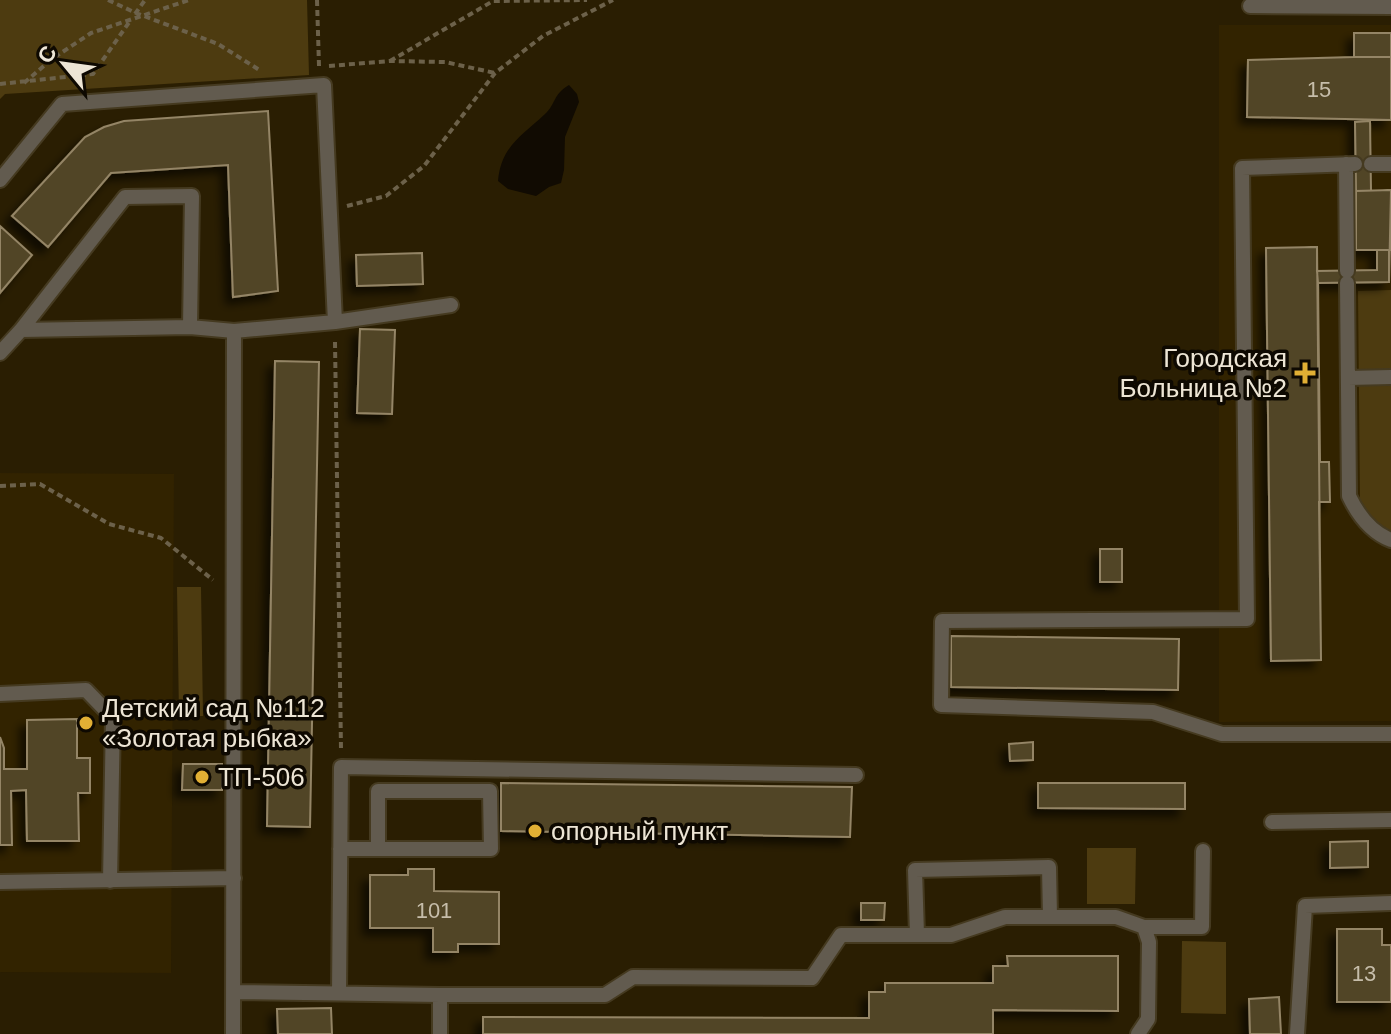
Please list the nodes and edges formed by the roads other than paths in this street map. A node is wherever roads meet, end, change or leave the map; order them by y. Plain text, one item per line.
1 (1250, 6) dead end
2 (1391, 7) edge
3 (1357, 164) junction
4 (1391, 164) edge
5 (0, 180) edge
6 (451, 305) dead end
7 (335, 322) junction
8 (190, 327) junction
9 (21, 330) junction
10 (234, 331) junction
11 (0, 353) edge
12 (1391, 377) edge
13 (1348, 378) junction
14 (1391, 540) edge
15 (0, 694) edge
16 (1391, 734) edge
17 (856, 775) dead end
18 (1391, 820) edge
19 (1272, 822) dead end
20 (340, 849) junction
21 (378, 849) junction
22 (1203, 851) dead end
23 (234, 878) junction
24 (110, 881) junction
25 (0, 882) edge
26 (1391, 903) edge
27 (1050, 917) junction
28 (1144, 927) junction
29 (917, 935) junction
30 (234, 992) junction
31 (339, 993) junction
32 (440, 995) junction
33 (233, 1034) edge
34 (440, 1034) edge
35 (1138, 1034) edge
36 (1297, 1034) edge

1 - 2 lane
3 - 4 lane
3 - 13 lane
3 - 16 lane
5 - 7 lane
6 - 7 lane
7 - 10 lane
8 - 9 lane
8 - 9 lane
8 - 10 lane
9 - 11 lane
10 - 23 lane
12 - 13 lane
13 - 14 lane
15 - 24 lane
17 - 20 lane
18 - 19 lane
20 - 21 lane
20 - 31 lane
21 - 21 lane
22 - 28 lane
23 - 24 lane
23 - 30 lane
24 - 25 lane
26 - 36 lane
27 - 28 lane
27 - 29 lane
27 - 29 lane
28 - 35 lane
29 - 32 lane
30 - 31 lane
30 - 33 lane
31 - 32 lane
32 - 34 lane

